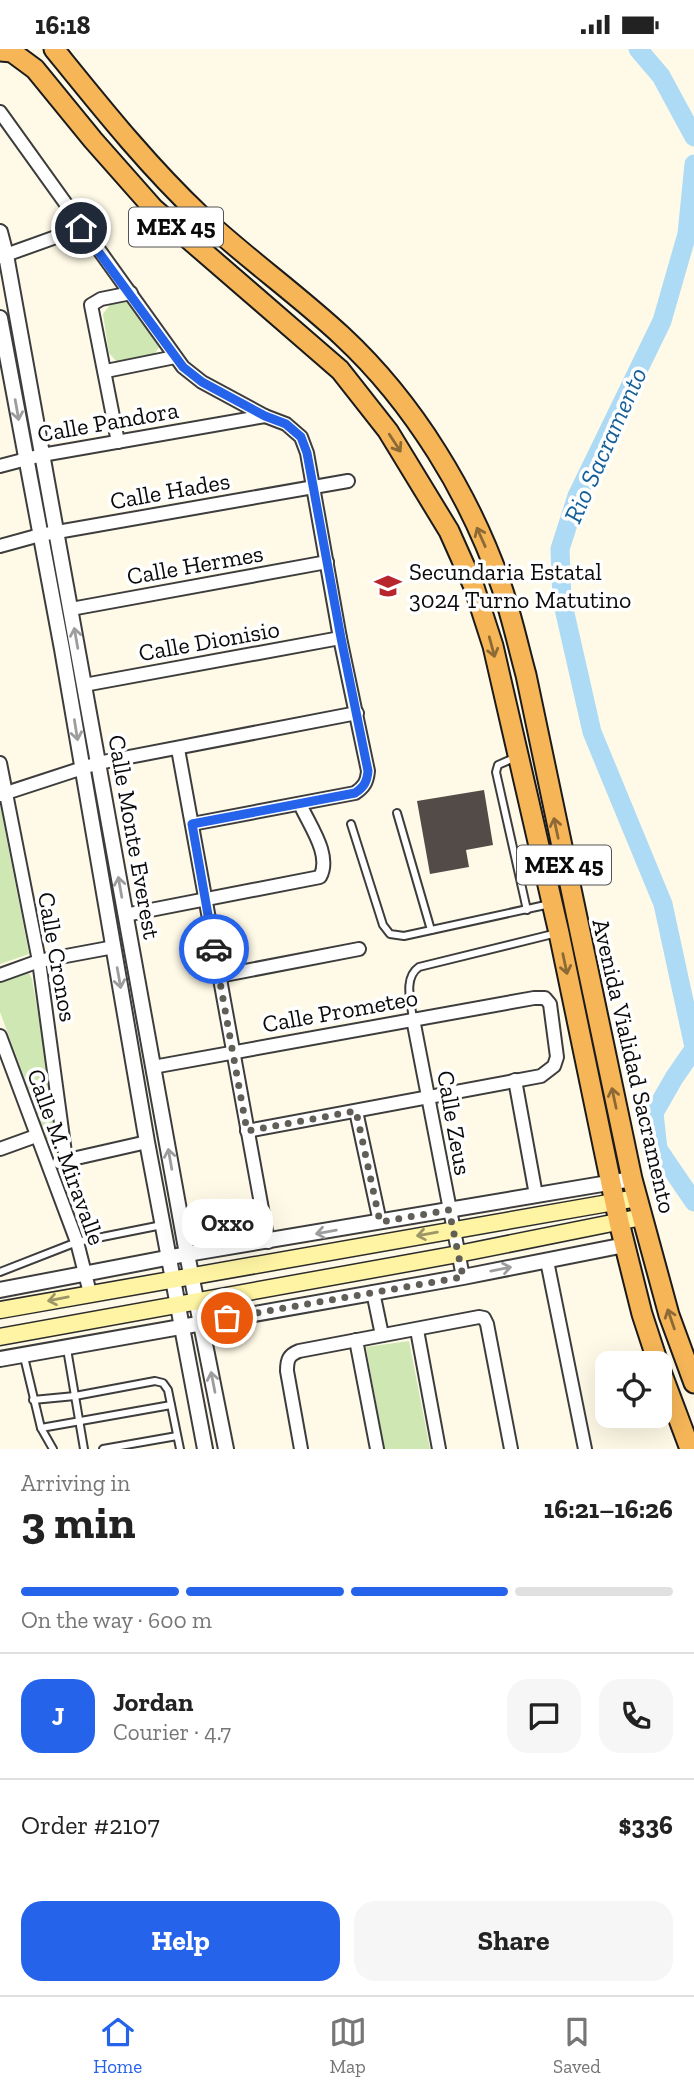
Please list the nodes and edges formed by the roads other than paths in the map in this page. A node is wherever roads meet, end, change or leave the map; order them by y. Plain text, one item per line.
1 (54, 49) edge
2 (7, 51) edge
3 (0, 112) edge
4 (81, 228) junction
5 (0, 232) edge
6 (3, 256) edge
7 (131, 293) junction
8 (0, 318) edge
9 (175, 357) junction
10 (106, 370) junction
11 (265, 416) junction
12 (118, 442) junction
13 (42, 455) junction
14 (26, 458) junction
15 (0, 466) edge
16 (348, 481) dead end
17 (313, 488) junction
18 (56, 533) junction
19 (40, 535) junction
20 (0, 546) edge
21 (327, 562) junction
22 (71, 609) junction
23 (341, 638) junction
24 (84, 685) junction
25 (357, 713) junction
26 (178, 749) junction
27 (517, 757) junction
28 (0, 763) edge
29 (98, 763) junction
30 (82, 767) junction
31 (3, 794) edge
32 (300, 804) junction
33 (397, 813) dead end
34 (192, 824) junction
35 (351, 824) dead end
36 (206, 900) junction
37 (552, 904) junction
38 (527, 909) junction
39 (125, 915) junction
40 (431, 930) junction
41 (559, 933) junction
42 (114, 947) junction
43 (359, 950) dead end
44 (39, 961) junction
45 (0, 975) edge
46 (219, 976) junction
47 (413, 1019) junction
48 (0, 1036) edge
49 (233, 1052) junction
50 (153, 1067) junction
51 (515, 1080) junction
52 (428, 1098) junction
53 (356, 1111) junction
54 (247, 1131) junction
55 (36, 1136) junction
56 (147, 1142) junction
57 (0, 1149) edge
58 (66, 1160) junction
59 (47, 1164) junction
60 (632, 1179) junction
61 (610, 1182) junction
62 (536, 1195) junction
63 (637, 1198) junction
64 (615, 1202) junction
65 (449, 1210) junction
66 (642, 1217) junction
67 (380, 1222) junction
68 (619, 1222) junction
69 (164, 1224) junction
70 (453, 1229) junction
71 (77, 1242) junction
72 (268, 1242) junction
73 (625, 1245) junction
74 (187, 1254) junction
75 (458, 1254) junction
76 (170, 1258) junction
77 (547, 1261) junction
78 (126, 1266) junction
79 (0, 1272) edge
80 (86, 1274) junction
81 (192, 1276) junction
82 (463, 1277) junction
83 (174, 1279) junction
84 (130, 1286) junction
85 (0, 1289) edge
86 (373, 1292) junction
87 (90, 1293) junction
88 (198, 1301) junction
89 (178, 1305) junction
90 (0, 1310) edge
91 (128, 1314) junction
92 (91, 1321) junction
93 (202, 1323) junction
94 (183, 1326) junction
95 (47, 1328) junction
96 (156, 1330) junction
97 (417, 1330) junction
98 (382, 1335) junction
99 (0, 1337) edge
100 (108, 1339) junction
101 (356, 1340) junction
102 (67, 1347) junction
103 (654, 1351) edge
104 (24, 1355) junction
105 (0, 1359) edge
106 (694, 1383) edge
107 (75, 1396) junction
108 (33, 1401) junction
109 (672, 1401) edge
110 (171, 1405) junction
111 (80, 1421) junction
112 (41, 1428) junction
113 (177, 1436) junction
114 (53, 1449) edge
115 (84, 1449) edge
116 (103, 1449) edge
117 (180, 1449) edge
118 (205, 1449) edge
119 (226, 1449) edge
120 (301, 1449) edge
121 (377, 1449) edge
122 (439, 1449) edge
123 (511, 1449) edge
124 (585, 1449) edge
125 (690, 1449) edge

60 -> 1 highway, Avenida Vialidad Sacramento / MEX 45
2 -> 27 highway, Avenida Vialidad Sacramento / MEX 45
3 - 4 street
4 - 6 street
4 - 7 street
5 - 6 street, Calle Monte Everest
6 - 13 street, Calle Monte Everest
7 - 9 street
7 - 10 street
8 -> 14 street, Calle Monte Everest
9 - 10 street
9 - 11 street
10 - 12 street
11 - 12 street, Calle Pandora
11 - 17 street
12 - 13 street, Calle Pandora
13 - 14 street, Calle Pandora
13 - 18 street, Calle Monte Everest
14 - 15 street, Calle Pandora
14 - 19 street, Calle Monte Everest
16 - 17 street, Calle Hades
17 - 18 street, Calle Hades
17 - 21 street
18 - 19 street, Calle Hades
18 - 22 street, Calle Monte Everest
19 - 20 street, Calle Hades
19 -> 30 street, Calle Monte Everest
21 - 22 street, Calle Hermes
21 - 23 street
24 -> 22 street, Calle Monte Everest
23 - 24 street, Calle Dionisio
23 - 25 street
24 - 29 street, Calle Monte Everest
25 - 26 street
25 - 32 street
26 - 29 street
26 - 34 street
27 - 37 highway, Avenida Vialidad Sacramento / MEX 45
27 - 38 lane
28 - 31 street, Calle Cronos
29 - 30 street
39 -> 29 street, Calle Monte Everest
30 - 31 street
30 - 42 street, Calle Monte Everest
31 - 44 street, Calle Cronos
32 - 34 street
32 - 36 street
33 - 40 lane
34 - 36 street
35 - 40 lane
36 - 39 street
36 - 46 street
37 - 38 lane
37 - 41 highway, Avenida Vialidad Sacramento / MEX 45
38 - 40 lane
39 - 50 street, Calle Monte Everest
41 - 47 lane
41 -> 61 highway, Avenida Vialidad Sacramento / MEX 45
42 - 44 street
42 -> 56 street, Calle Monte Everest
43 - 46 street
44 - 45 street
44 - 58 street, Calle Cronos
46 - 49 street
47 - 49 street, Calle Prometeo
47 - 51 street, Calle Prometeo
47 - 52 street, Calle Zeus
48 - 55 street, Calle M. Miravalle
49 - 50 street, Calle Prometeo
49 - 54 street
74 -> 50 street, Calle Monte Everest
51 - 52 street
51 - 62 street
52 - 53 street
52 - 65 street, Calle Zeus
53 - 54 street
53 - 67 street
54 - 72 street
55 - 57 street
55 - 59 street, Calle M. Miravalle
56 - 58 street
56 - 69 street, Calle Monte Everest
58 - 59 street
59 - 71 street, Calle M. Miravalle
60 - 61 street
60 - 63 highway, Avenida Vialidad Sacramento / MEX 45
61 - 62 street
61 - 64 highway, Avenida Vialidad Sacramento / MEX 45
62 - 65 street
63 - 64 main road
63 - 66 highway, Avenida Vialidad Sacramento / MEX 45
64 - 68 highway, Avenida Vialidad Sacramento / MEX 45
64 - 70 main road
65 - 67 street
65 - 70 street, Calle Zeus
66 - 68 main road
106 -> 66 highway, Avenida Vialidad Sacramento / MEX 45
67 -> 72 street
68 - 73 highway, Avenida Vialidad Sacramento / MEX 45
68 - 75 main road
69 - 71 lane
69 - 76 street, Calle Monte Everest
70 - 75 street, Calle Zeus
70 -> 81 main road
71 - 79 lane
71 - 80 street, Calle M. Miravalle
72 - 74 street
73 - 77 street
73 - 103 highway, Avenida Vialidad Sacramento / MEX 45
74 - 76 street
74 - 81 street, Calle Monte Everest
75 - 82 street, Calle Zeus
75 - 88 main road
76 - 78 street
76 - 83 street, Calle Monte Everest
82 -> 77 street
77 - 124 street
78 - 80 street
78 - 84 street
80 - 85 street
80 - 87 street, Calle M. Miravalle
81 - 83 main road
81 - 88 street, Calle Monte Everest
82 - 86 street
83 - 84 main road
83 - 89 street, Calle Monte Everest
84 - 87 main road
86 - 93 street
86 - 98 street
87 -> 90 main road
87 - 95 main road
88 - 89 main road
88 - 93 street, Calle Monte Everest
89 - 91 main road
89 - 94 street, Calle Monte Everest
91 - 92 main road
91 - 96 street
92 - 95 main road
92 - 100 street
93 - 94 street
119 -> 93 street, Calle Monte Everest
94 - 96 street
94 - 118 street, Calle Monte Everest
95 - 99 main road
96 - 100 street
97 - 98 street
97 - 122 street
97 - 123 street
98 - 101 street
100 - 102 street
101 - 120 street
101 - 121 street
102 - 104 street
102 - 107 lane
104 - 105 street
104 - 108 lane
107 - 108 lane
107 - 110 lane
107 - 111 lane
108 - 112 lane
109 - 125 highway
110 - 111 lane
110 - 113 lane
111 - 112 lane
111 - 115 lane
112 - 114 lane
113 - 116 lane
113 - 117 lane

